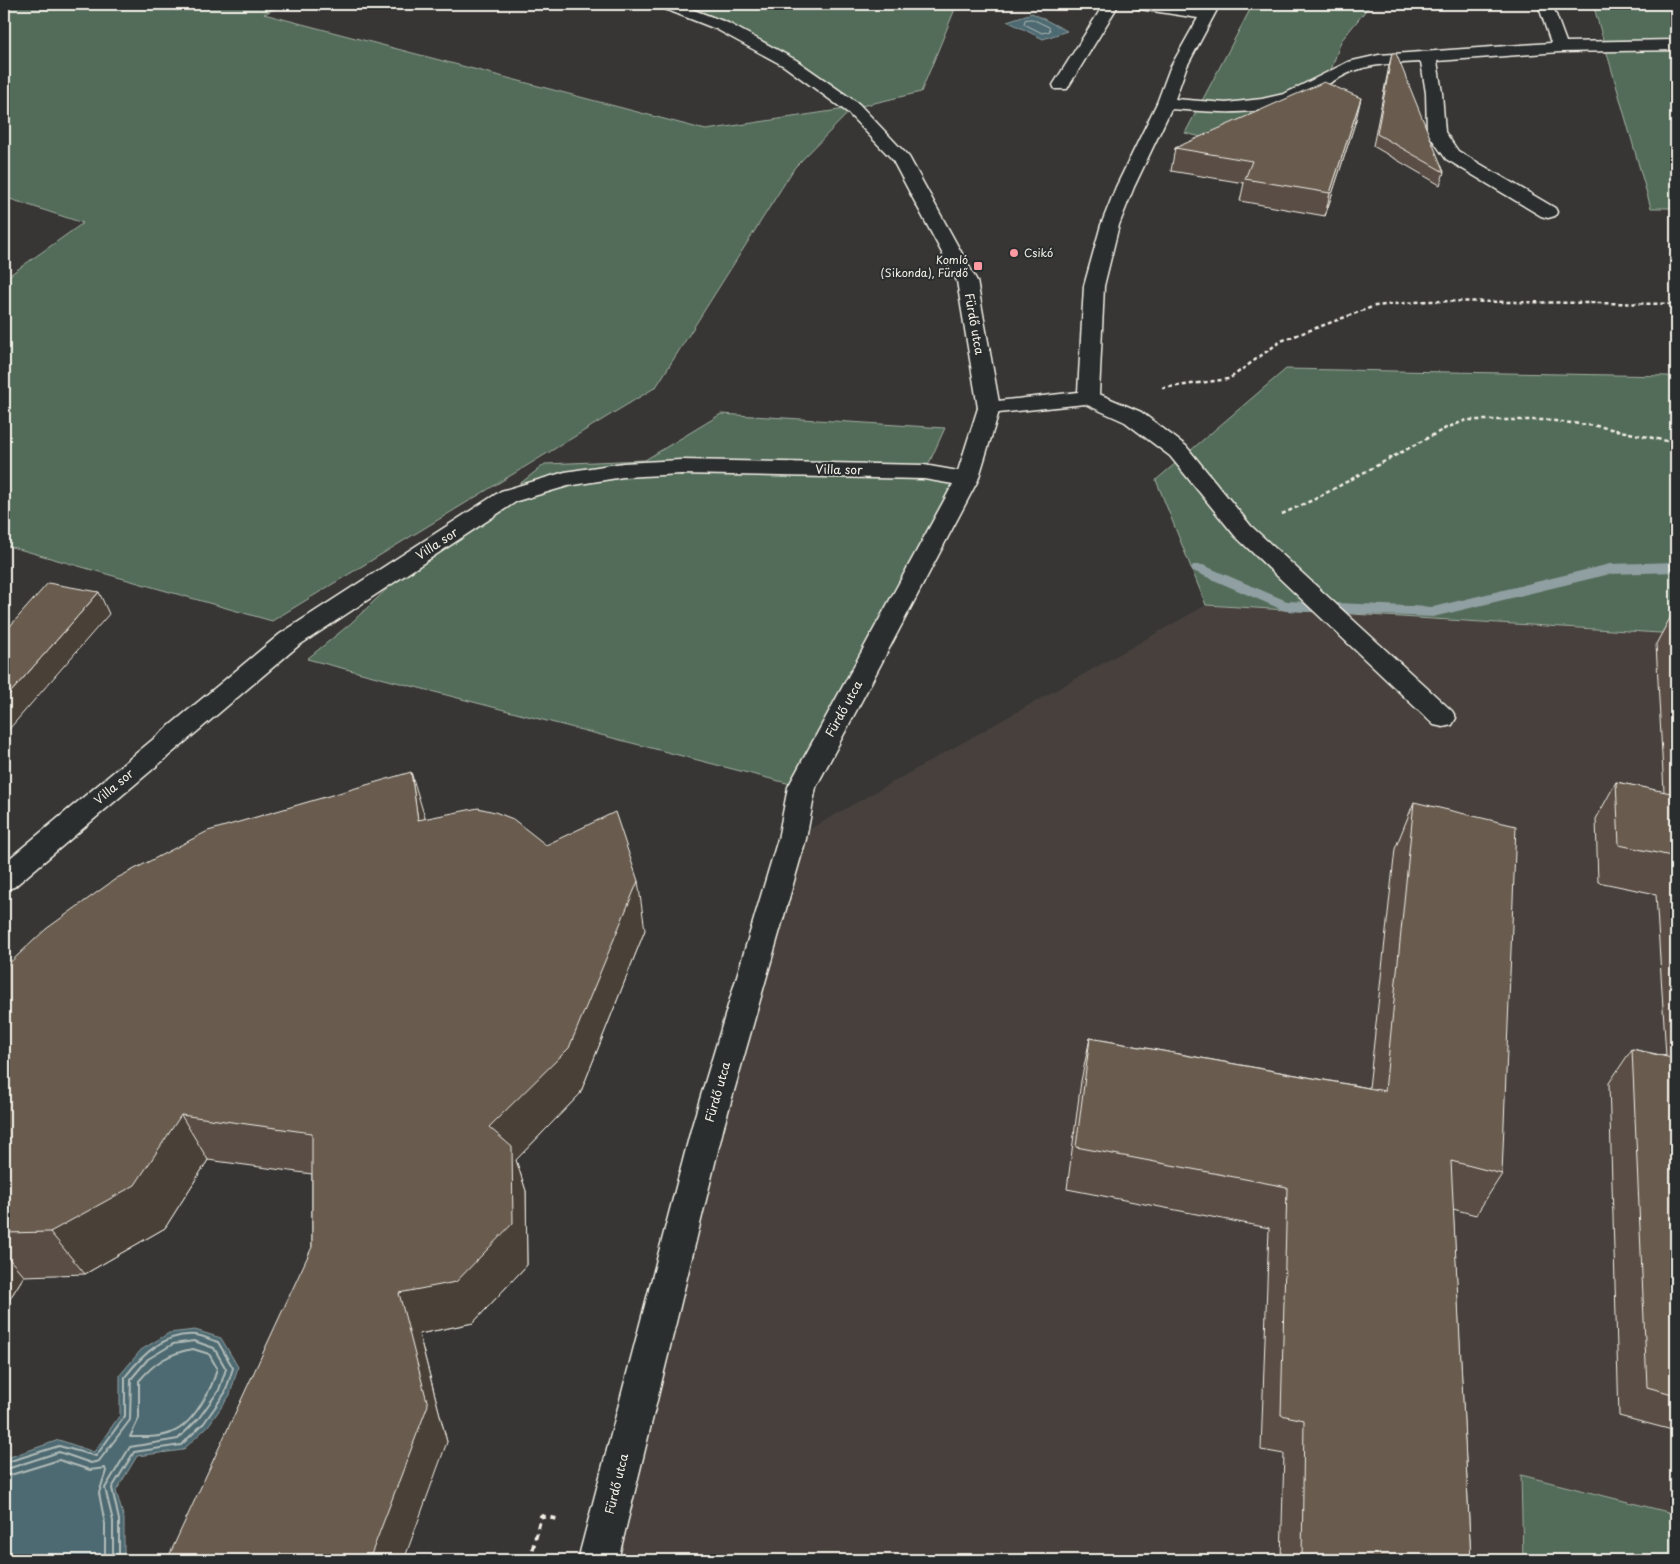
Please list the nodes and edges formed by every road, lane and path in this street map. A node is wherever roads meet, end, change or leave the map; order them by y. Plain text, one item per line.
1 (665, 4) edge
2 (1111, 4) edge
3 (1140, 4) edge
4 (1545, 4) edge
5 (1210, 9) edge
6 (1676, 45) edge
7 (1560, 47) junction
8 (1428, 56) junction
9 (1061, 85) dead end
10 (1165, 103) junction
11 (1548, 212) dead end
12 (1676, 304) edge
13 (1088, 397) junction
14 (989, 408) junction
15 (1676, 443) edge
16 (967, 480) junction
17 (1243, 531) junction
18 (1443, 718) dead end
19 (4, 879) edge
20 (598, 1560) edge

1 - 14 street, Fürdő utca
2 - 9 street
3 - 5 street
4 - 7 street
5 - 10 street
6 - 7 street
7 - 8 street
8 - 10 street
8 - 11 street
10 - 13 street
12 - 13 path
13 - 14 street
13 - 17 street
14 - 16 street, Fürdő utca
15 - 17 path
16 - 19 street, Villa sor
16 - 20 street, Fürdő utca
17 - 18 street

